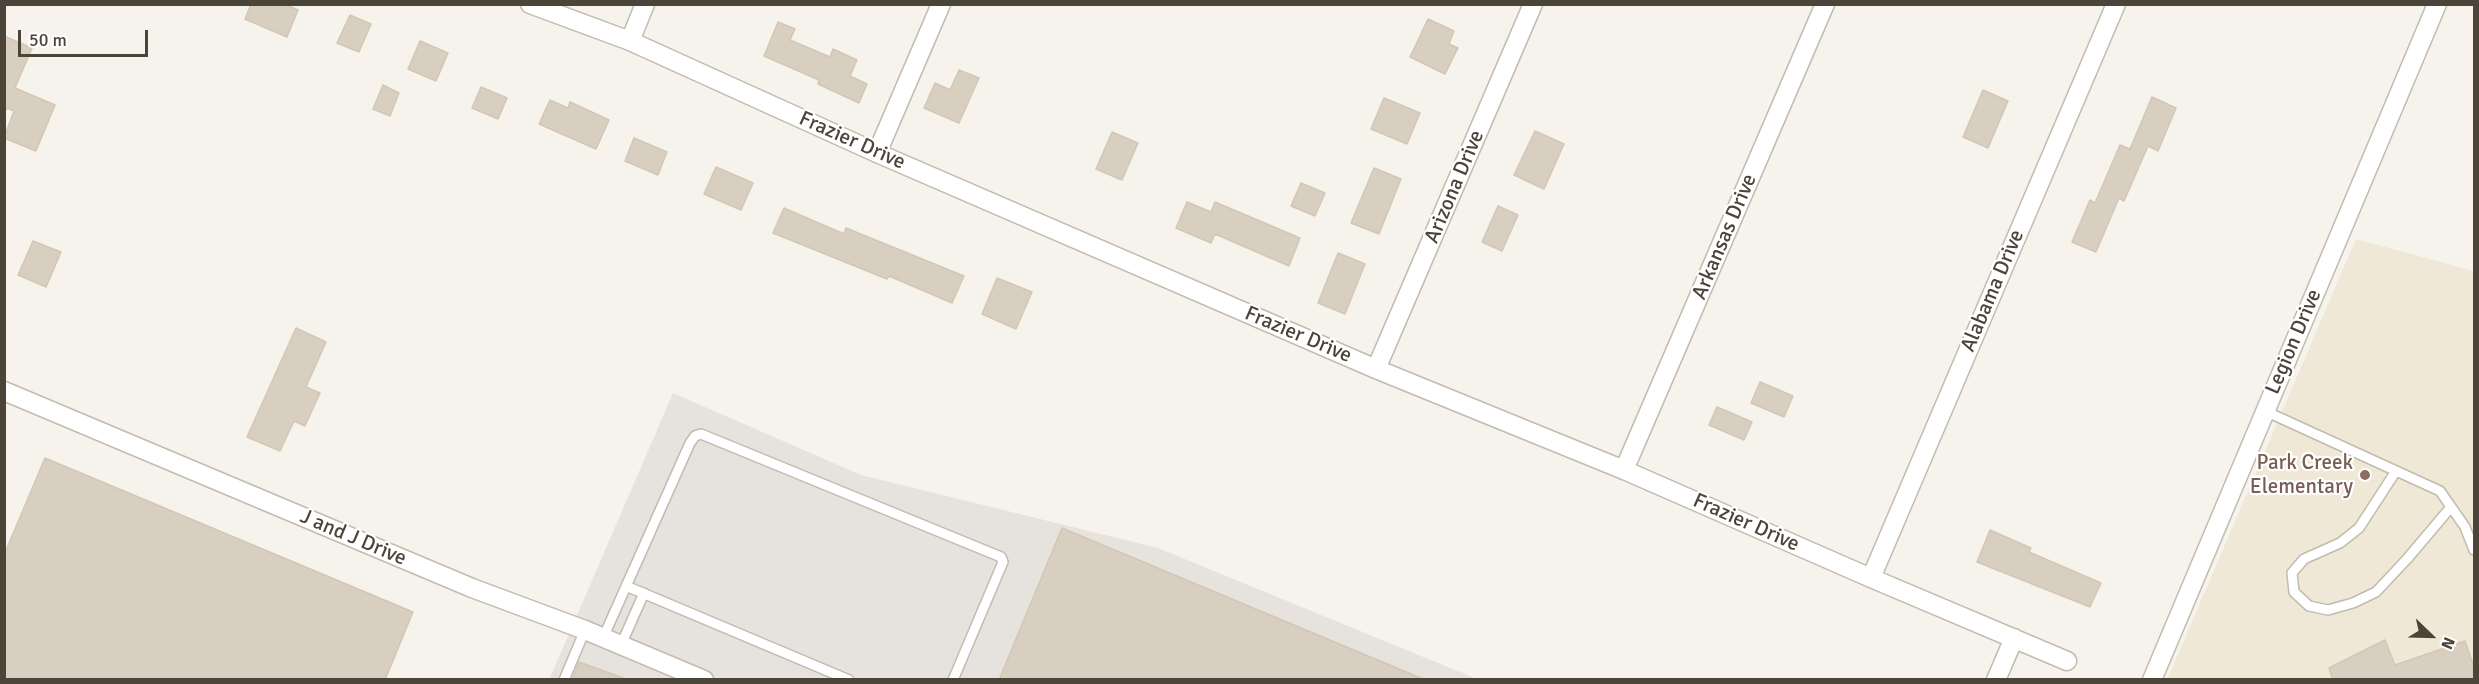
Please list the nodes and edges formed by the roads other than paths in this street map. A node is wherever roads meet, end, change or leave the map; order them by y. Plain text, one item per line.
1 (530, 4) edge
2 (645, 4) edge
3 (941, 4) edge
4 (1533, 4) edge
5 (1825, 4) edge
6 (2116, 4) edge
7 (2437, 4) edge
8 (630, 41) junction
9 (877, 153) junction
10 (1376, 369) junction
11 (4, 391) edge
12 (2265, 411) junction
13 (1624, 470) junction
14 (2396, 471) junction
15 (2451, 507) junction
16 (2475, 550) edge
17 (1871, 578) junction
18 (626, 586) junction
19 (644, 593) junction
20 (585, 630) junction
21 (603, 638) junction
22 (2014, 638) junction
23 (621, 645) junction
24 (2067, 661) dead end
25 (564, 680) edge
26 (704, 680) edge
27 (849, 680) edge
28 (953, 680) edge
29 (1996, 680) edge
30 (2152, 680) edge

1 - 8 street, Frazier Drive
2 - 8 street
3 - 9 street
4 - 10 street, Arizona Drive
5 - 13 street, Arkansas Drive
6 - 17 street, Alabama Drive
7 - 12 street, Legion Drive
8 - 9 street, Frazier Drive
9 - 10 street, Frazier Drive
10 - 13 street, Frazier Drive
11 - 20 street, J and J Drive
12 - 14 lane
12 - 30 street, Legion Drive
13 - 17 street, Frazier Drive
14 - 15 lane
14 - 15 lane
15 - 16 lane
17 - 22 street, Frazier Drive
18 - 19 lane
18 - 21 lane
18 - 28 lane
19 - 23 lane
19 - 27 lane
20 - 21 street, J and J Drive
20 - 25 lane
21 - 23 street, J and J Drive
22 - 24 street, Frazier Drive
22 - 29 street
23 - 26 street, J and J Drive

